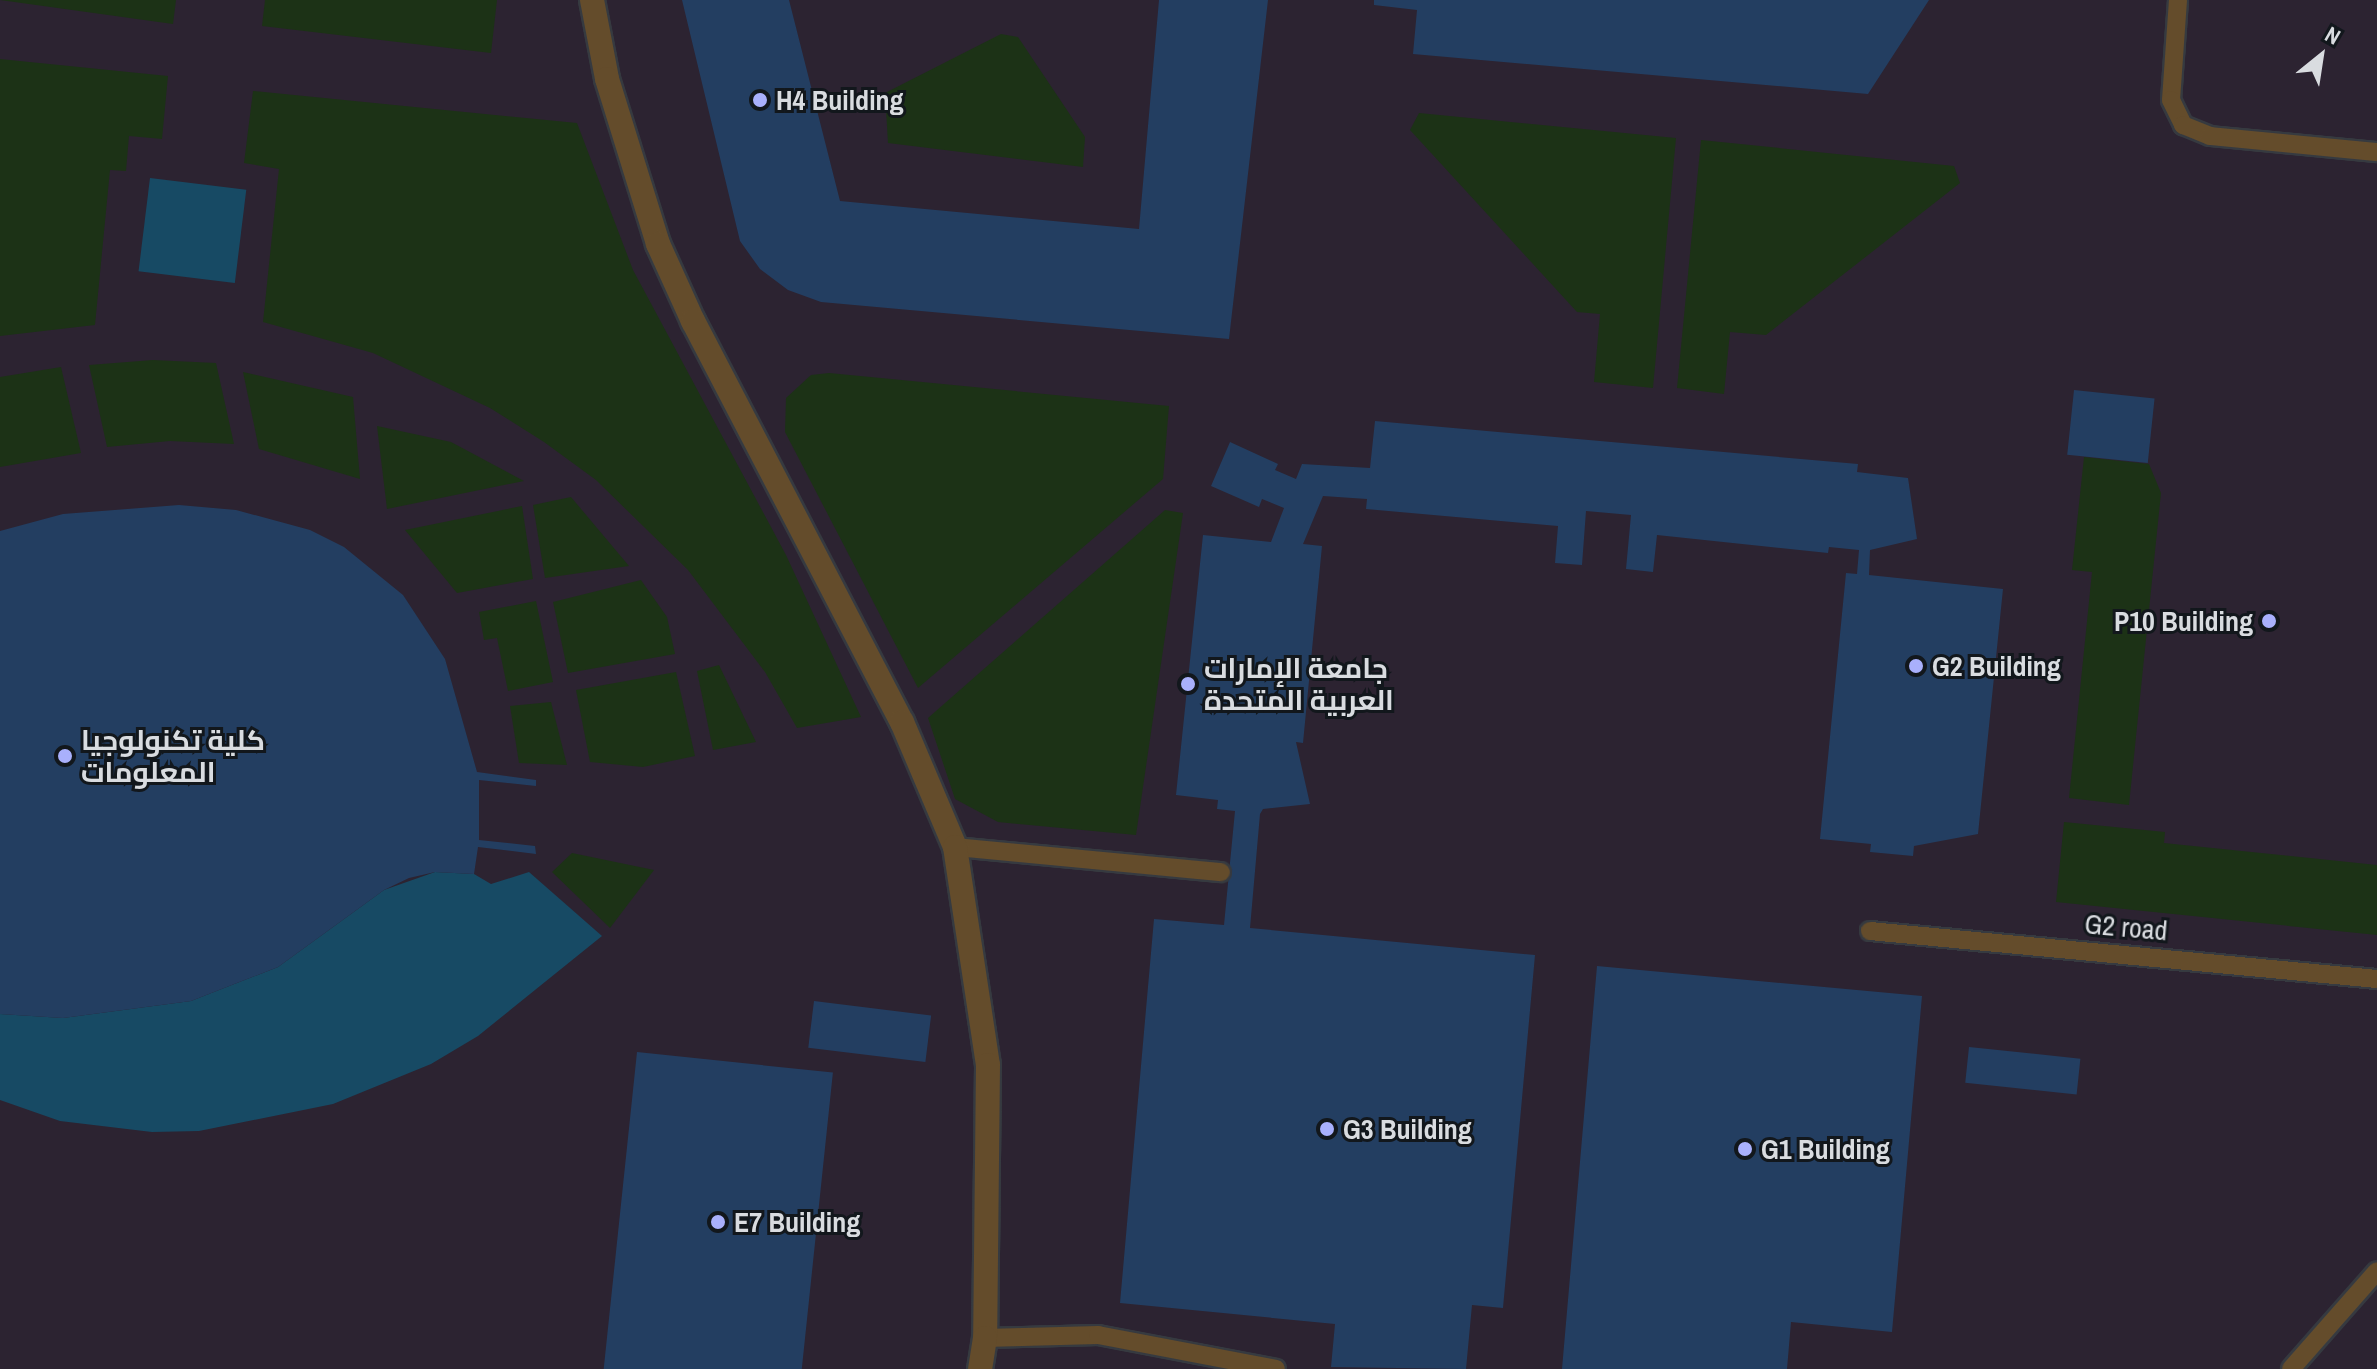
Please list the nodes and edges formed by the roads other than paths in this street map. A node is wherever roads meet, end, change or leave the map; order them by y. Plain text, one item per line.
1 (592, 0) edge
2 (2178, 0) edge
3 (2377, 152) edge
4 (955, 847) junction
5 (1221, 872) dead end
6 (1870, 931) dead end
7 (2377, 979) edge
8 (2377, 1271) edge
9 (985, 1338) junction
10 (980, 1369) edge
11 (1276, 1369) edge
12 (2291, 1369) edge

1 - 4 street
2 - 3 lane
4 - 5 lane
4 - 9 street
6 - 7 lane, G2 road
8 - 12 lane
9 - 10 street
9 - 11 lane

